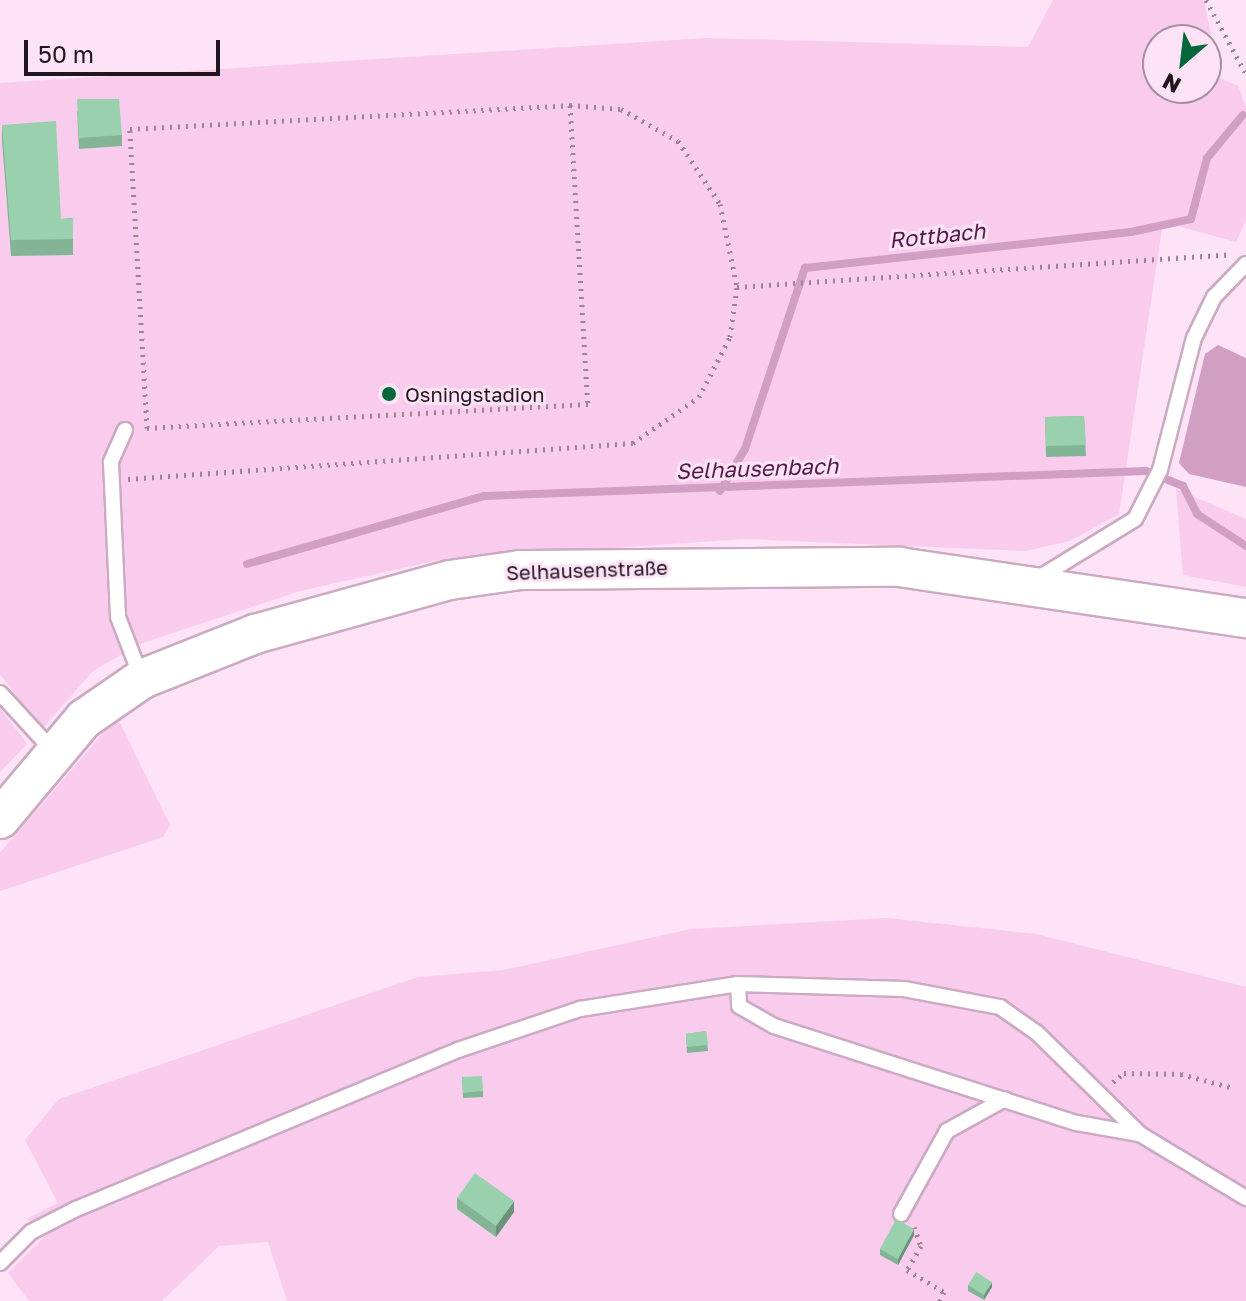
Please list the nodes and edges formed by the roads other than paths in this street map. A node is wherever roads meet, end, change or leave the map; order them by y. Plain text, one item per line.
1 (1245, 264) edge
2 (125, 430) dead end
3 (1033, 582) junction
4 (1246, 618) edge
5 (142, 679) junction
6 (0, 693) edge
7 (54, 752) junction
8 (0, 819) edge
9 (738, 984) junction
10 (1005, 1099) junction
11 (1140, 1134) junction
12 (1246, 1198) edge
13 (901, 1214) road end
14 (0, 1263) edge

1 - 3 lane
2 - 5 lane
3 - 4 street, Selhausenstraße
3 - 5 street, Selhausenstraße
5 - 7 street, Selhausenstraße
6 - 7 lane
7 - 8 street, Selhausenstraße
9 - 10 lane
9 - 11 lane
9 - 14 lane
10 - 11 lane
10 - 13 lane
11 - 12 lane

